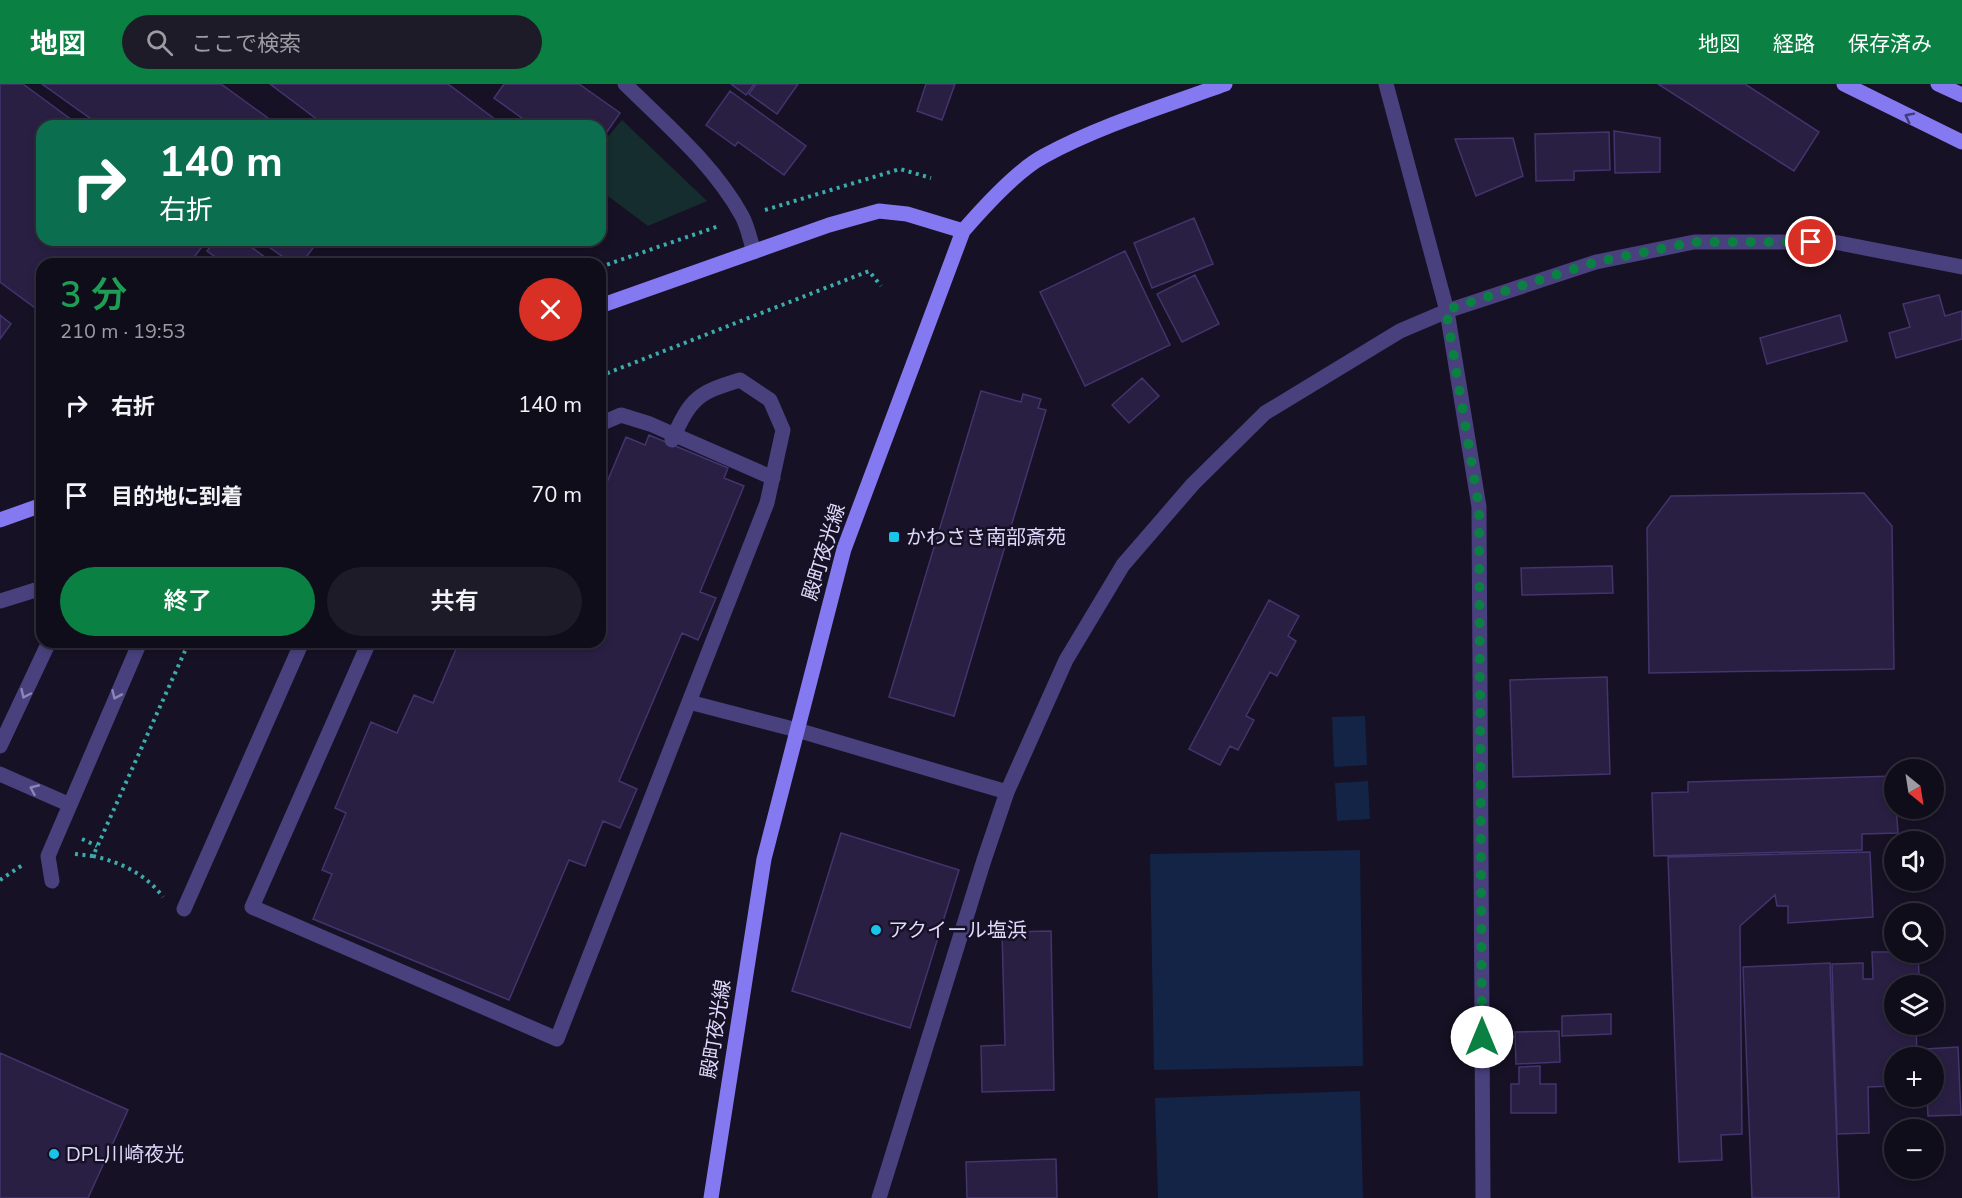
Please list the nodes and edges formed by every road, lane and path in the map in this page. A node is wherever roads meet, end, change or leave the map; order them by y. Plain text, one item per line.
1 (625, 84) edge
2 (1225, 84) edge
3 (1386, 84) edge
4 (1844, 84) edge
5 (1938, 84) edge
6 (1962, 95) edge
7 (1962, 142) edge
8 (963, 231) junction
9 (754, 252) junction
10 (1962, 267) edge
11 (881, 286) dead end
12 (606, 304) edge
13 (1446, 310) junction
14 (606, 374) edge
15 (606, 421) edge
16 (672, 440) dead end
17 (772, 478) junction
18 (36, 507) edge
19 (0, 520) edge
20 (36, 590) edge
21 (0, 601) edge
22 (46, 648) edge
23 (137, 648) edge
24 (186, 648) edge
25 (299, 648) edge
26 (366, 648) edge
27 (689, 702) junction
28 (797, 730) junction
29 (0, 746) edge
30 (0, 774) edge
31 (1007, 792) junction
32 (68, 804) junction
33 (48, 856) junction
34 (93, 856) junction
35 (0, 880) edge
36 (52, 881) dead end
37 (165, 898) dead end
38 (184, 909) dead end
39 (711, 1198) edge
40 (879, 1198) edge
41 (1483, 1198) edge

1 - 9 street
2 - 8 street, 殿町夜光線
3 - 13 street
7 -> 4 street
5 - 6 street
8 - 9 street
8 - 28 street, 殿町夜光線
9 - 12 street
10 - 13 street
11 - 14 path
13 - 31 street
13 - 41 street
15 - 17 street
16 - 17 street
17 - 27 street
18 - 19 street
20 - 21 street
22 -> 29 street
23 -> 32 street
24 - 34 path
25 - 38 street
26 - 27 street
27 - 28 street
28 - 31 street
28 - 39 street, 殿町夜光線
32 -> 30 street
31 - 40 street
32 - 33 street
33 - 34 path
33 - 35 path
33 - 36 street
34 - 37 path

